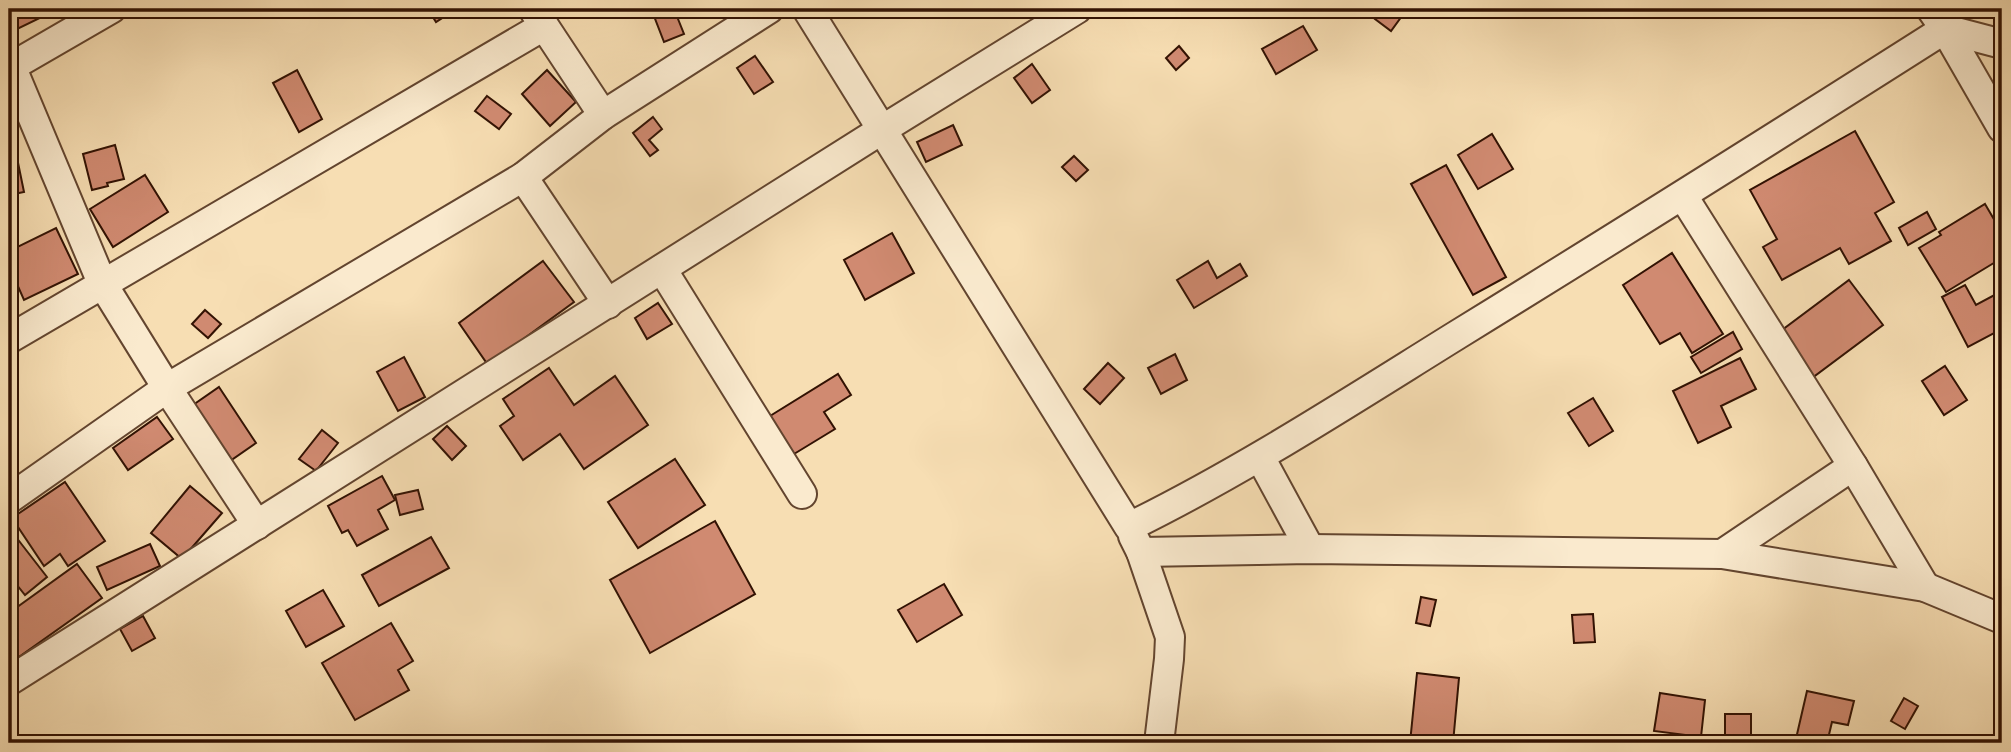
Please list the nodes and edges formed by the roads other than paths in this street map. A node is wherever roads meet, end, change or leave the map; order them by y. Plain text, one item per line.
1 (111, 9) edge
2 (769, 9) edge
3 (807, 9) edge
4 (1076, 9) edge
5 (538, 17) edge
6 (1938, 19) edge
7 (2002, 44) edge
8 (10, 65) edge
9 (603, 115) junction
10 (2002, 128) edge
11 (883, 129) junction
12 (523, 177) junction
13 (1683, 196) junction
14 (662, 269) junction
15 (102, 283) junction
16 (608, 304) junction
17 (9, 339) edge
18 (167, 388) junction
19 (1260, 457) junction
20 (1853, 466) junction
21 (802, 494) dead end
22 (9, 499) edge
23 (257, 525) junction
24 (1135, 539) junction
25 (1310, 549) junction
26 (1722, 554) junction
27 (1925, 587) junction
28 (2002, 619) edge
29 (9, 681) edge
30 (1159, 743) edge

1 - 8 street
2 - 9 street
3 - 11 street
4 - 11 street
5 - 9 street
5 - 15 street
6 - 7 street
6 - 10 street
6 - 13 street
8 - 15 street
9 - 12 street
11 - 14 street
11 - 24 street
12 - 16 street
12 - 18 street
13 - 19 street
13 - 20 street
14 - 16 street
14 - 21 street
15 - 17 street
15 - 18 street
16 - 23 street
18 - 22 street
18 - 23 street
19 - 24 street
19 - 25 street
20 - 26 street
20 - 27 street
23 - 29 street
24 - 25 street
24 - 30 street
25 - 26 street
26 - 27 street
27 - 28 street

